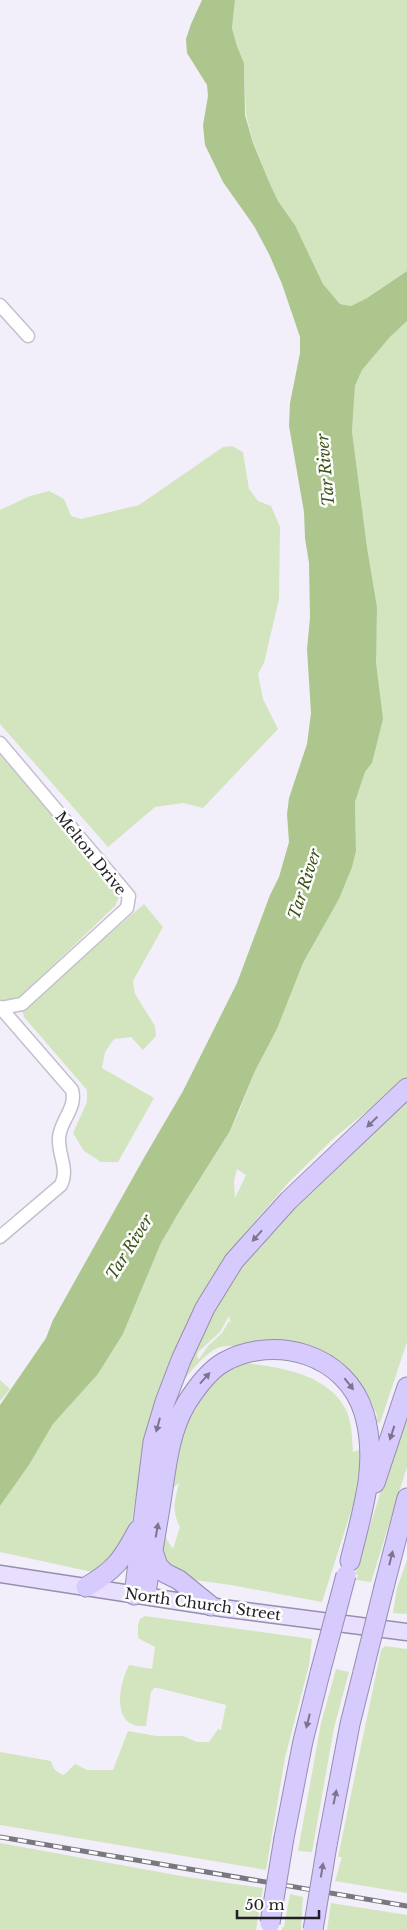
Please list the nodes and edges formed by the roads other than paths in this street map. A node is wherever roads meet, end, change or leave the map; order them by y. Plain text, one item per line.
1 (0, 305) edge
2 (28, 336) dead end
3 (0, 744) edge
4 (0, 1007) edge
5 (407, 1088) edge
6 (0, 1238) edge
7 (407, 1387) edge
8 (407, 1498) edge
9 (407, 1512) edge
10 (143, 1520) junction
11 (398, 1530) junction
12 (153, 1552) junction
13 (348, 1568) junction
14 (5, 1574) edge
15 (86, 1587) junction
16 (140, 1595) junction
17 (211, 1606) junction
18 (407, 1632) edge
19 (270, 1926) edge
20 (313, 1930) edge

1 - 2 street
3 - 4 street, Melton Drive
4 - 6 street
5 -> 10 highway
7 -> 13 highway
8 - 11 highway
9 - 11 highway
10 - 15 highway
10 - 16 highway
20 -> 11 highway, bridge
12 -> 13 highway
12 - 16 highway
12 - 17 highway
13 -> 19 highway, bridge
14 - 15 main road, North Church Street
15 - 16 main road, North Church Street
16 - 17 main road, North Church Street
17 - 18 main road, North Church Street

